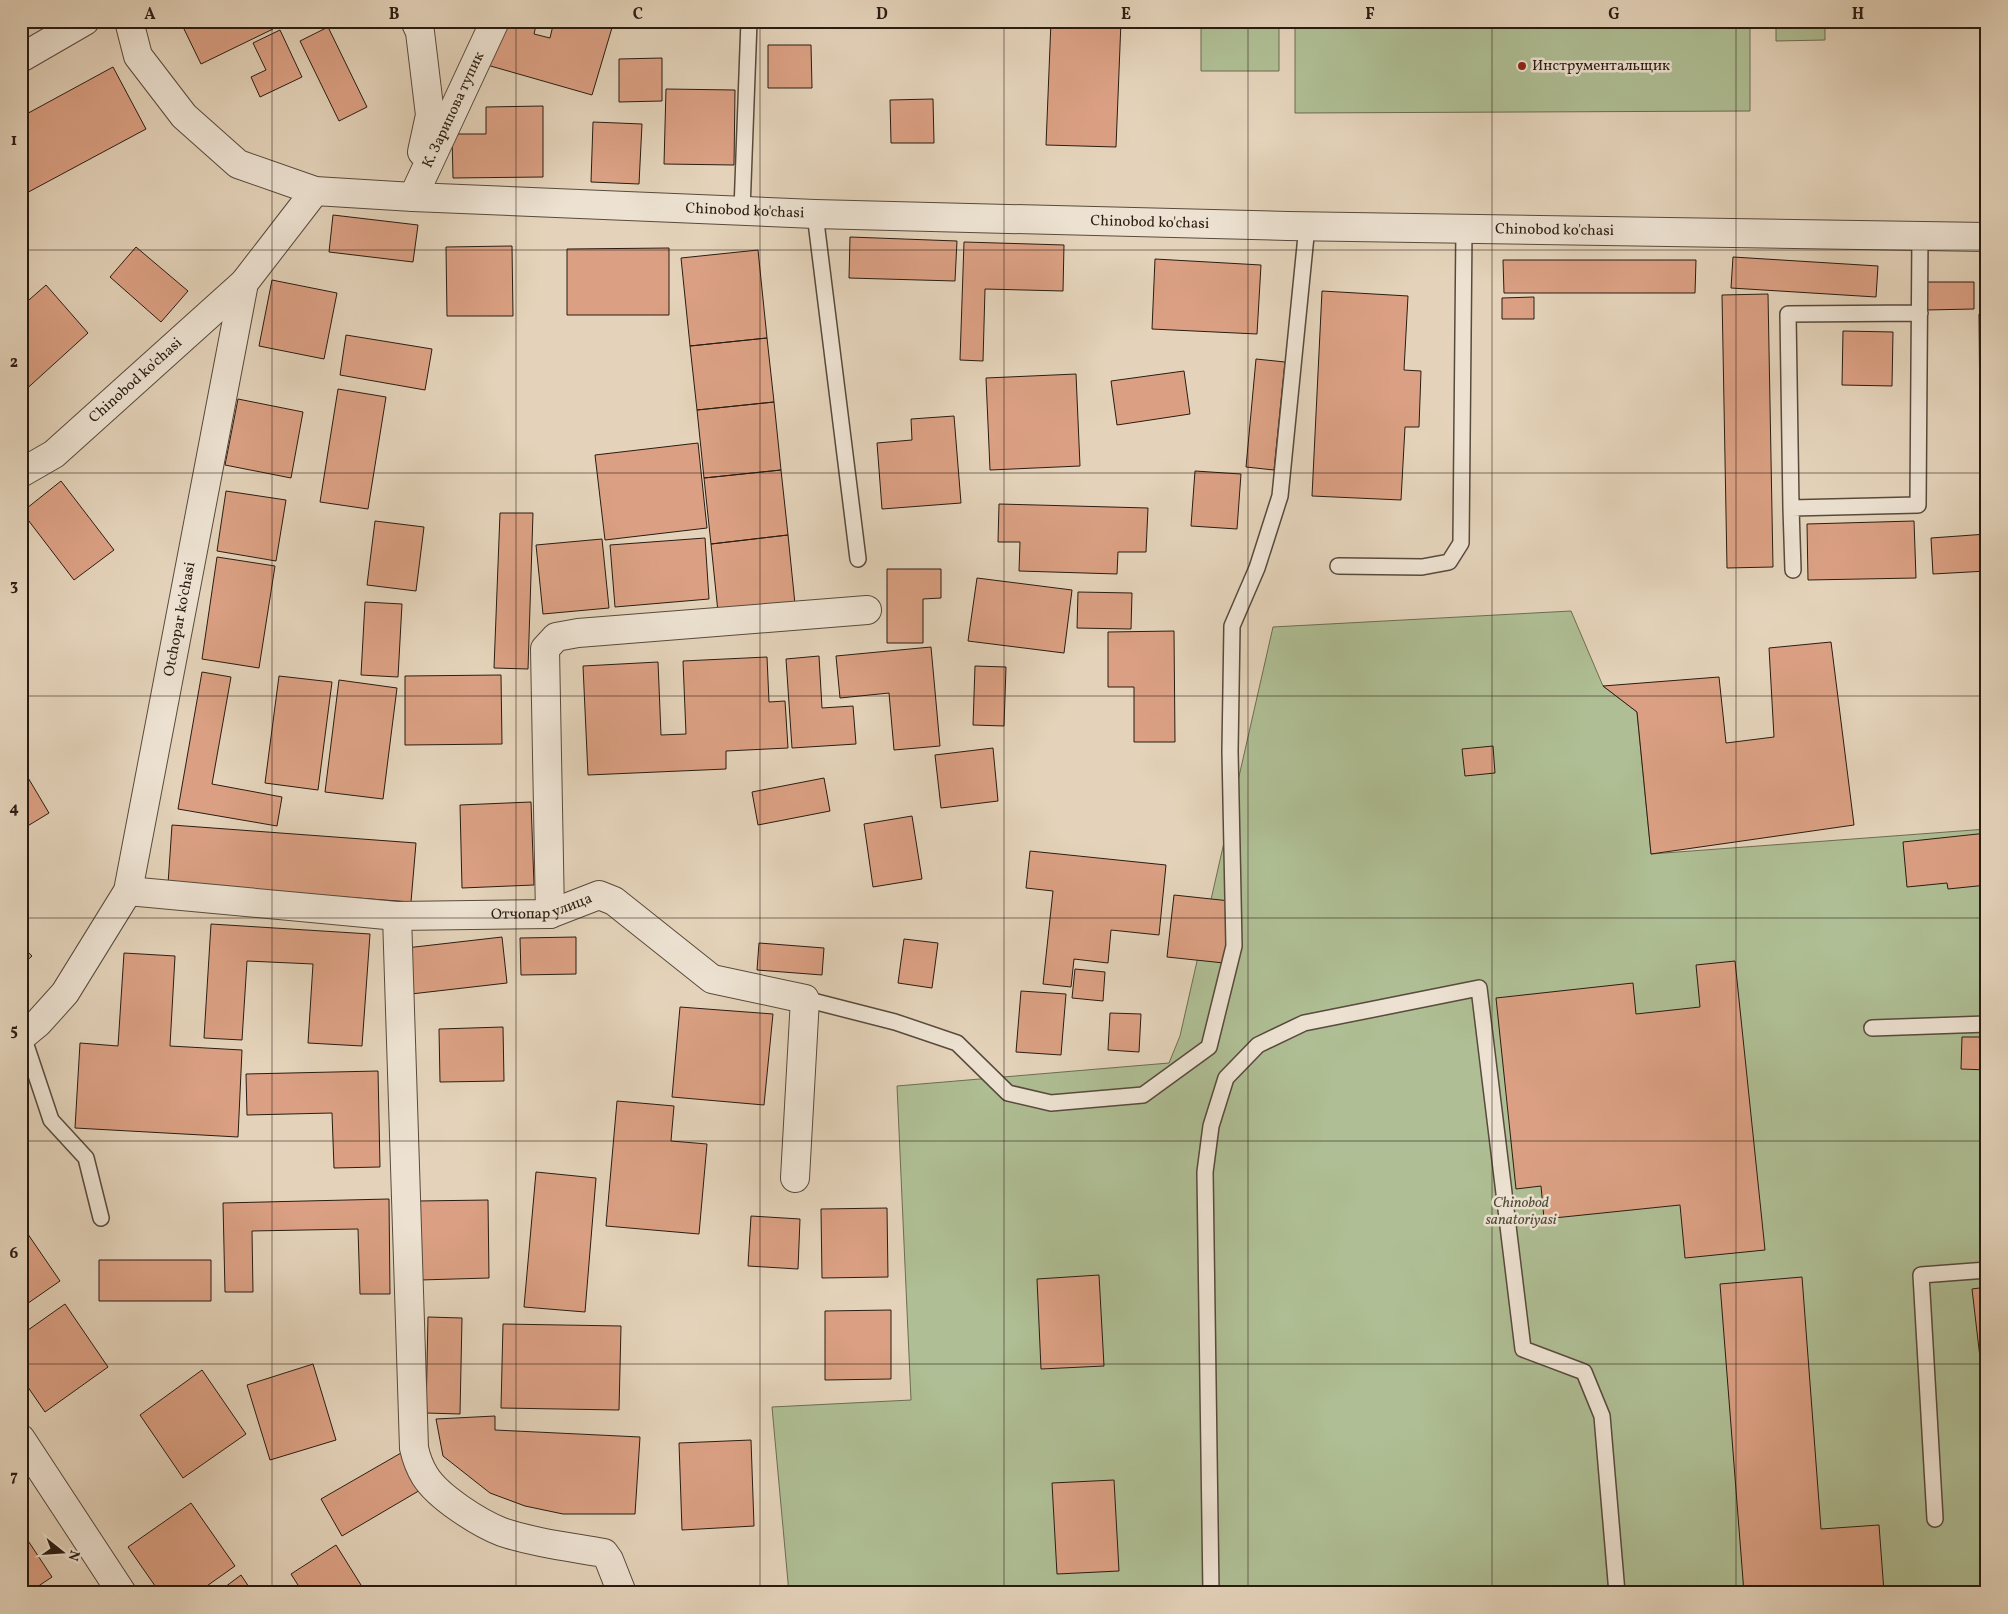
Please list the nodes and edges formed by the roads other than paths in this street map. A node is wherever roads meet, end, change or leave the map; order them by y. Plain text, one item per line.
1 (85, 21) edge
2 (129, 21) edge
3 (415, 21) edge
4 (495, 21) edge
5 (750, 21) edge
6 (21, 58) edge
7 (315, 191) junction
8 (413, 197) junction
9 (742, 210) junction
10 (815, 214) junction
11 (1307, 226) junction
12 (1464, 229) junction
13 (1920, 236) junction
14 (1987, 238) edge
15 (244, 283) junction
16 (1920, 313) junction
17 (21, 473) edge
18 (1791, 508) junction
19 (858, 559) dead end
20 (1338, 566) dead end
21 (1793, 570) dead end
22 (867, 610) dead end
23 (128, 891) junction
24 (550, 914) junction
25 (396, 916) junction
26 (805, 999) junction
27 (1987, 1024) edge
28 (1872, 1028) dead end
29 (22, 1037) edge
30 (795, 1178) dead end
31 (101, 1218) dead end
32 (1987, 1270) edge
33 (21, 1440) edge
34 (1935, 1519) dead end
35 (122, 1593) edge
36 (622, 1593) edge
37 (1211, 1593) edge
38 (1617, 1593) edge

1 - 6 street
2 - 7 street, Chinobod ko'chasi
3 - 8 street
4 - 8 street, К. Зарипова тупик
5 - 9 lane
7 - 8 street, Chinobod ko'chasi
7 - 15 street, Otchopar ko'chasi
8 - 9 street, Chinobod ko'chasi
9 - 10 street, Chinobod ko'chasi
10 - 11 street, Chinobod ko'chasi
10 - 19 lane
11 - 12 street, Chinobod ko'chasi
11 - 26 lane
12 - 13 street, Chinobod ko'chasi
12 - 20 lane
13 - 14 street, Chinobod ko'chasi
13 - 16 lane
15 - 17 street, Chinobod ko'chasi
15 - 23 street, Otchopar ko'chasi
16 - 18 lane
16 - 18 lane
18 - 21 lane
22 - 24 street
23 - 25 street, Отчопар улица
23 - 29 street, Otchopar ko'chasi
24 - 25 street, Отчопар улица
24 - 26 street, Отчопар улица
25 - 36 street
26 - 30 street
27 - 28 lane
29 - 31 lane
32 - 34 lane
33 - 35 street
37 - 38 lane

